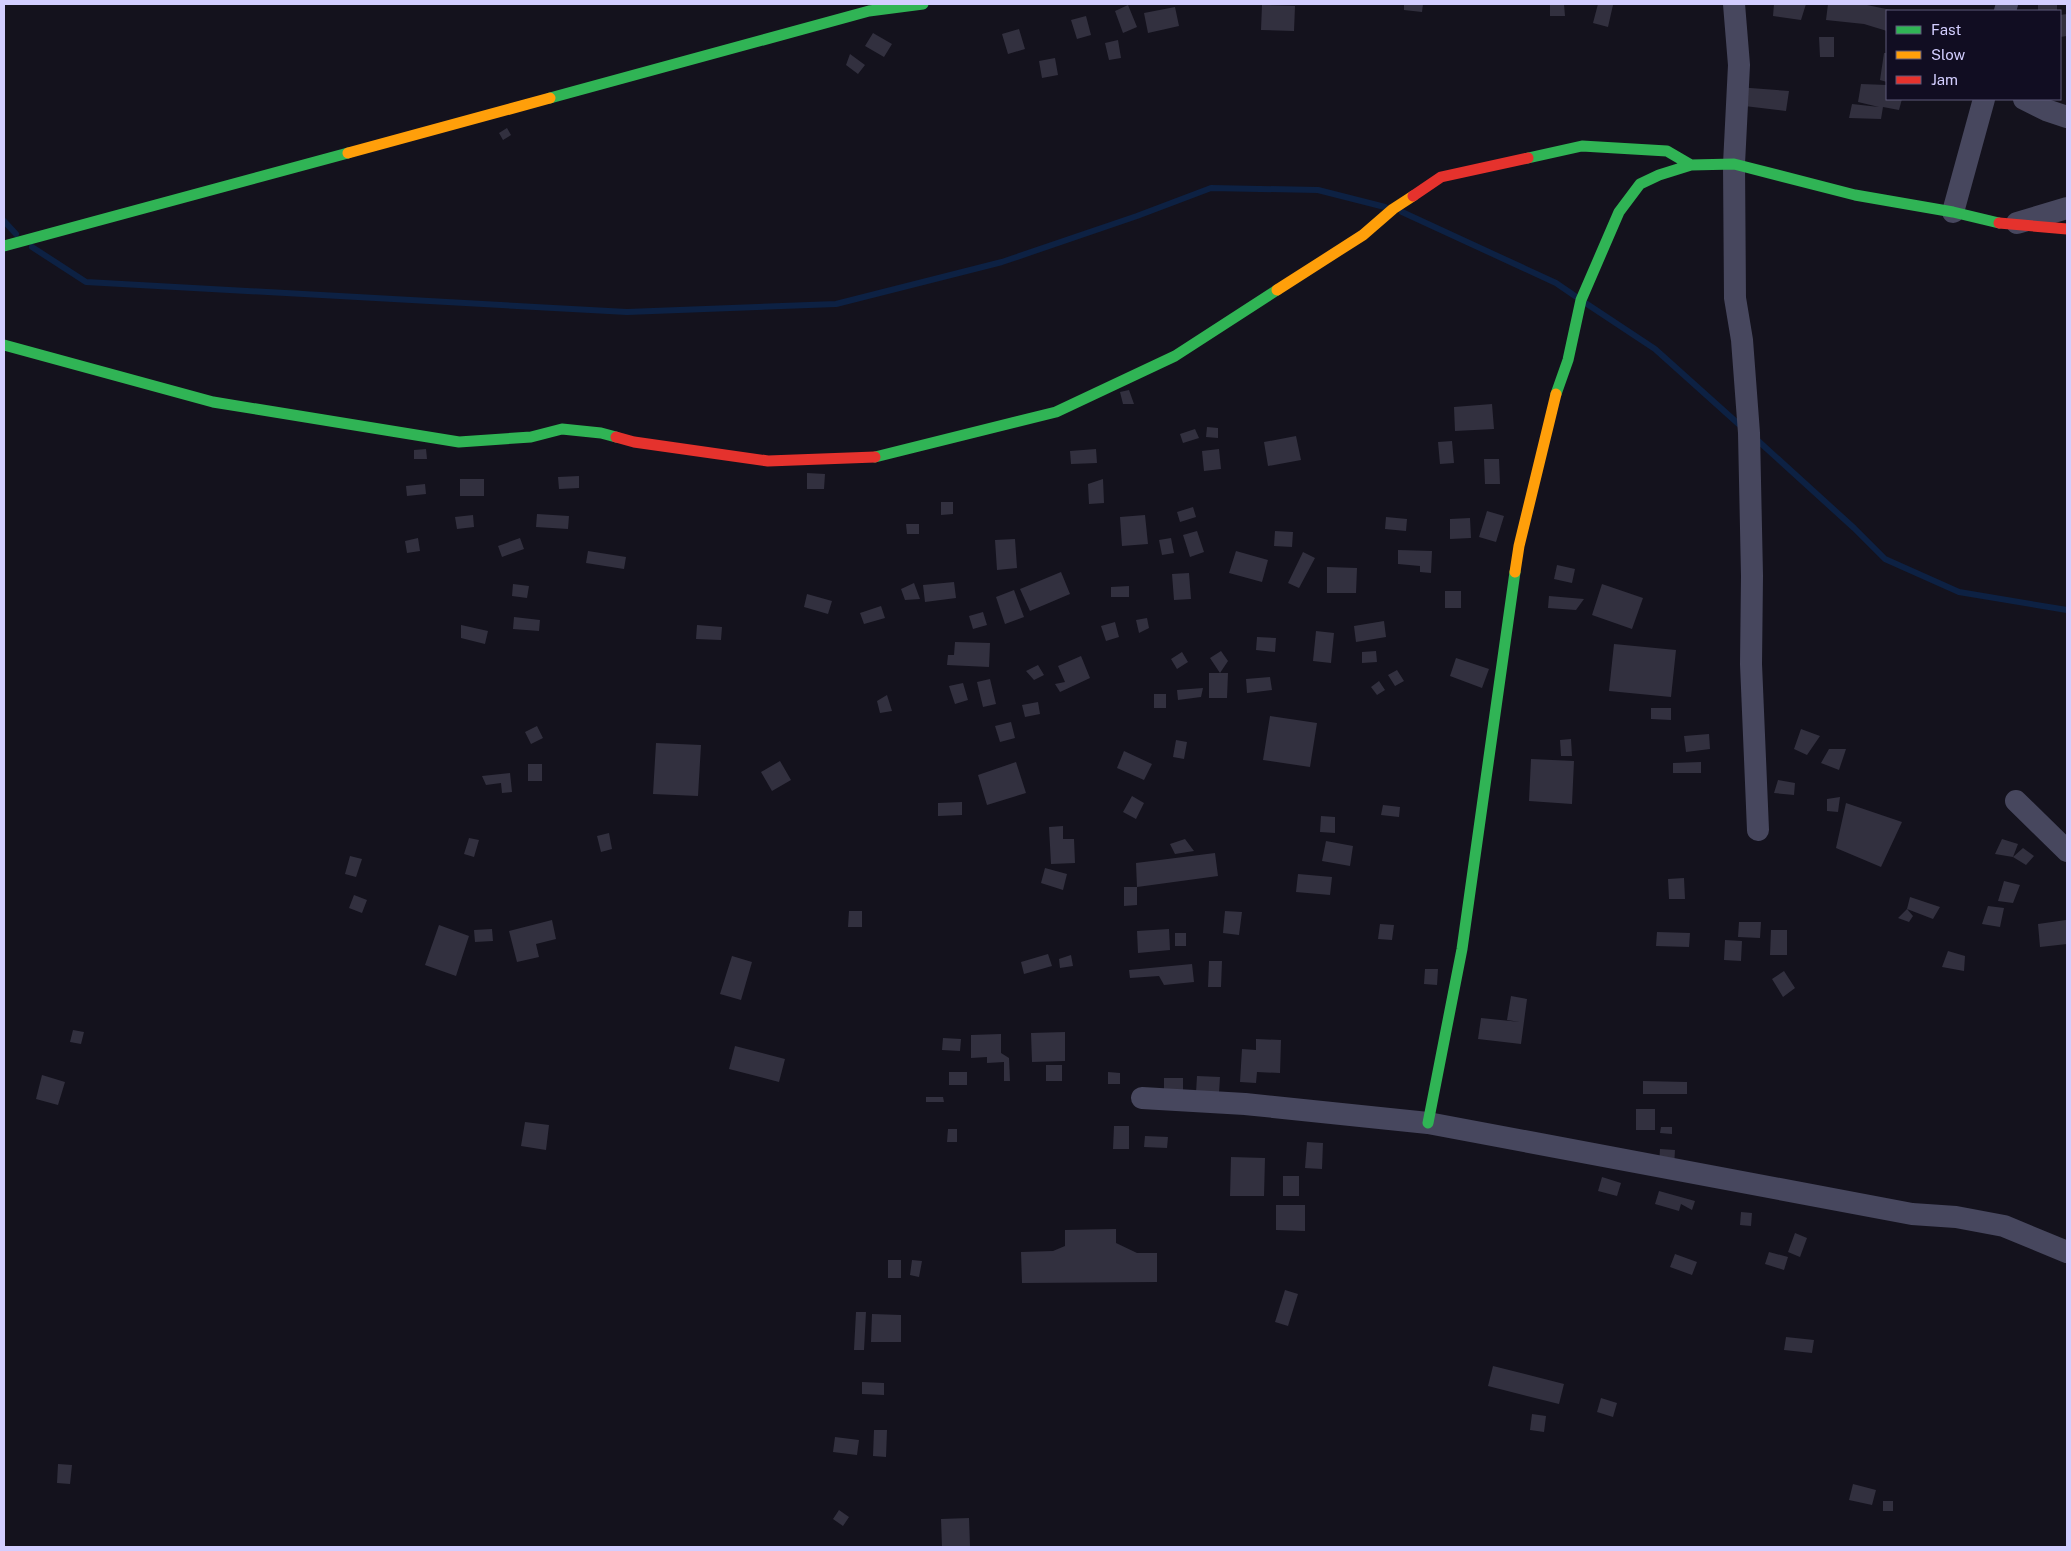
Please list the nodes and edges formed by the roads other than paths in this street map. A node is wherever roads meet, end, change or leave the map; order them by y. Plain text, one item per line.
1 (923, 4) edge
2 (1734, 4) edge
3 (1984, 100) edge
4 (2026, 100) edge
5 (2067, 117) edge
6 (1734, 164) junction
7 (1691, 165) junction
8 (2067, 208) edge
9 (1953, 212) junction
10 (2009, 225) junction
11 (2067, 229) edge
12 (4, 246) edge
13 (4, 345) edge
14 (2016, 802) dead end
15 (1758, 830) dead end
16 (2067, 851) edge
17 (1142, 1098) dead end
18 (1428, 1122) junction
19 (2067, 1252) edge

1 - 12 street
2 - 6 street
3 - 9 street
4 - 5 street
6 - 7 street
6 - 9 street
6 - 15 street
7 - 13 street
7 - 18 street
8 - 10 street
9 - 10 street
10 - 11 street
14 - 16 street
17 - 18 street
18 - 19 street

